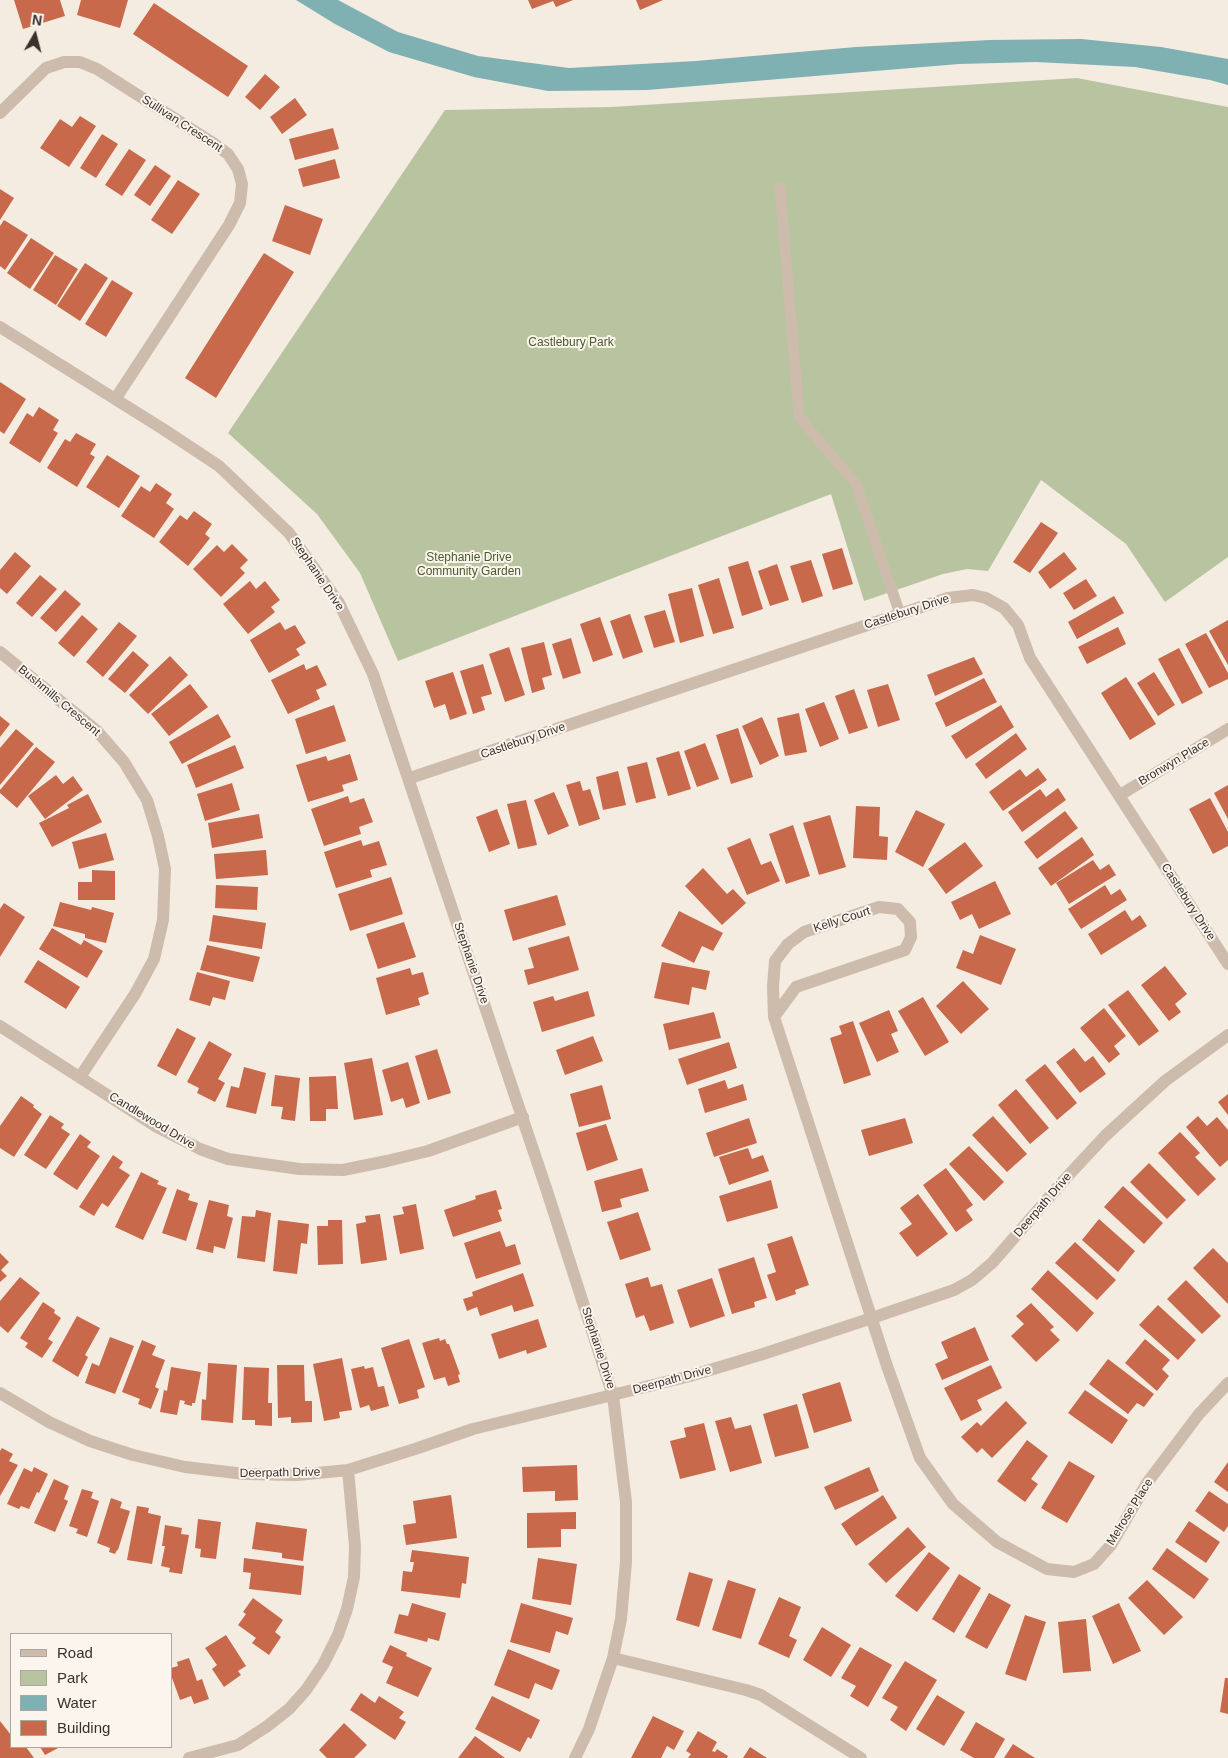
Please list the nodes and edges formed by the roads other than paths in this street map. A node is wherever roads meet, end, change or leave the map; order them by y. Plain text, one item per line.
1 (0, 113) edge
2 (780, 188) dead end
3 (0, 327) edge
4 (116, 398) junction
5 (900, 614) junction
6 (0, 652) edge
7 (1228, 729) edge
8 (410, 778) junction
9 (1120, 795) junction
10 (1228, 964) edge
11 (774, 1018) junction
12 (0, 1026) edge
13 (1228, 1035) edge
14 (80, 1077) junction
15 (523, 1117) junction
16 (872, 1318) junction
17 (1228, 1383) edge
18 (0, 1393) edge
19 (613, 1396) junction
20 (348, 1470) junction
21 (614, 1658) junction
22 (189, 1758) edge
23 (576, 1758) edge
24 (861, 1758) edge

1 - 4 street, Sullivan Crescent
2 - 5 lane
3 - 4 street, Stephanie Drive
4 - 8 street, Stephanie Drive
5 - 8 street, Castlebury Drive
5 - 9 street, Castlebury Drive
6 - 14 street, Bushmills Crescent
7 - 9 street, Bronwyn Place
8 - 15 street, Stephanie Drive
9 - 10 street, Castlebury Drive
11 - 11 street, Kelly Court
11 - 16 street, Kelly Court
12 - 14 street, Candlewood Drive
13 - 16 street, Deerpath Drive
14 - 15 street, Candlewood Drive
15 - 19 street, Stephanie Drive
16 - 17 street, Melrose Place
16 - 19 street, Deerpath Drive
18 - 20 street, Deerpath Drive
19 - 20 street, Deerpath Drive
19 - 21 street, Stephanie Drive
20 - 22 street
21 - 23 street, Stephanie Drive
21 - 24 street

